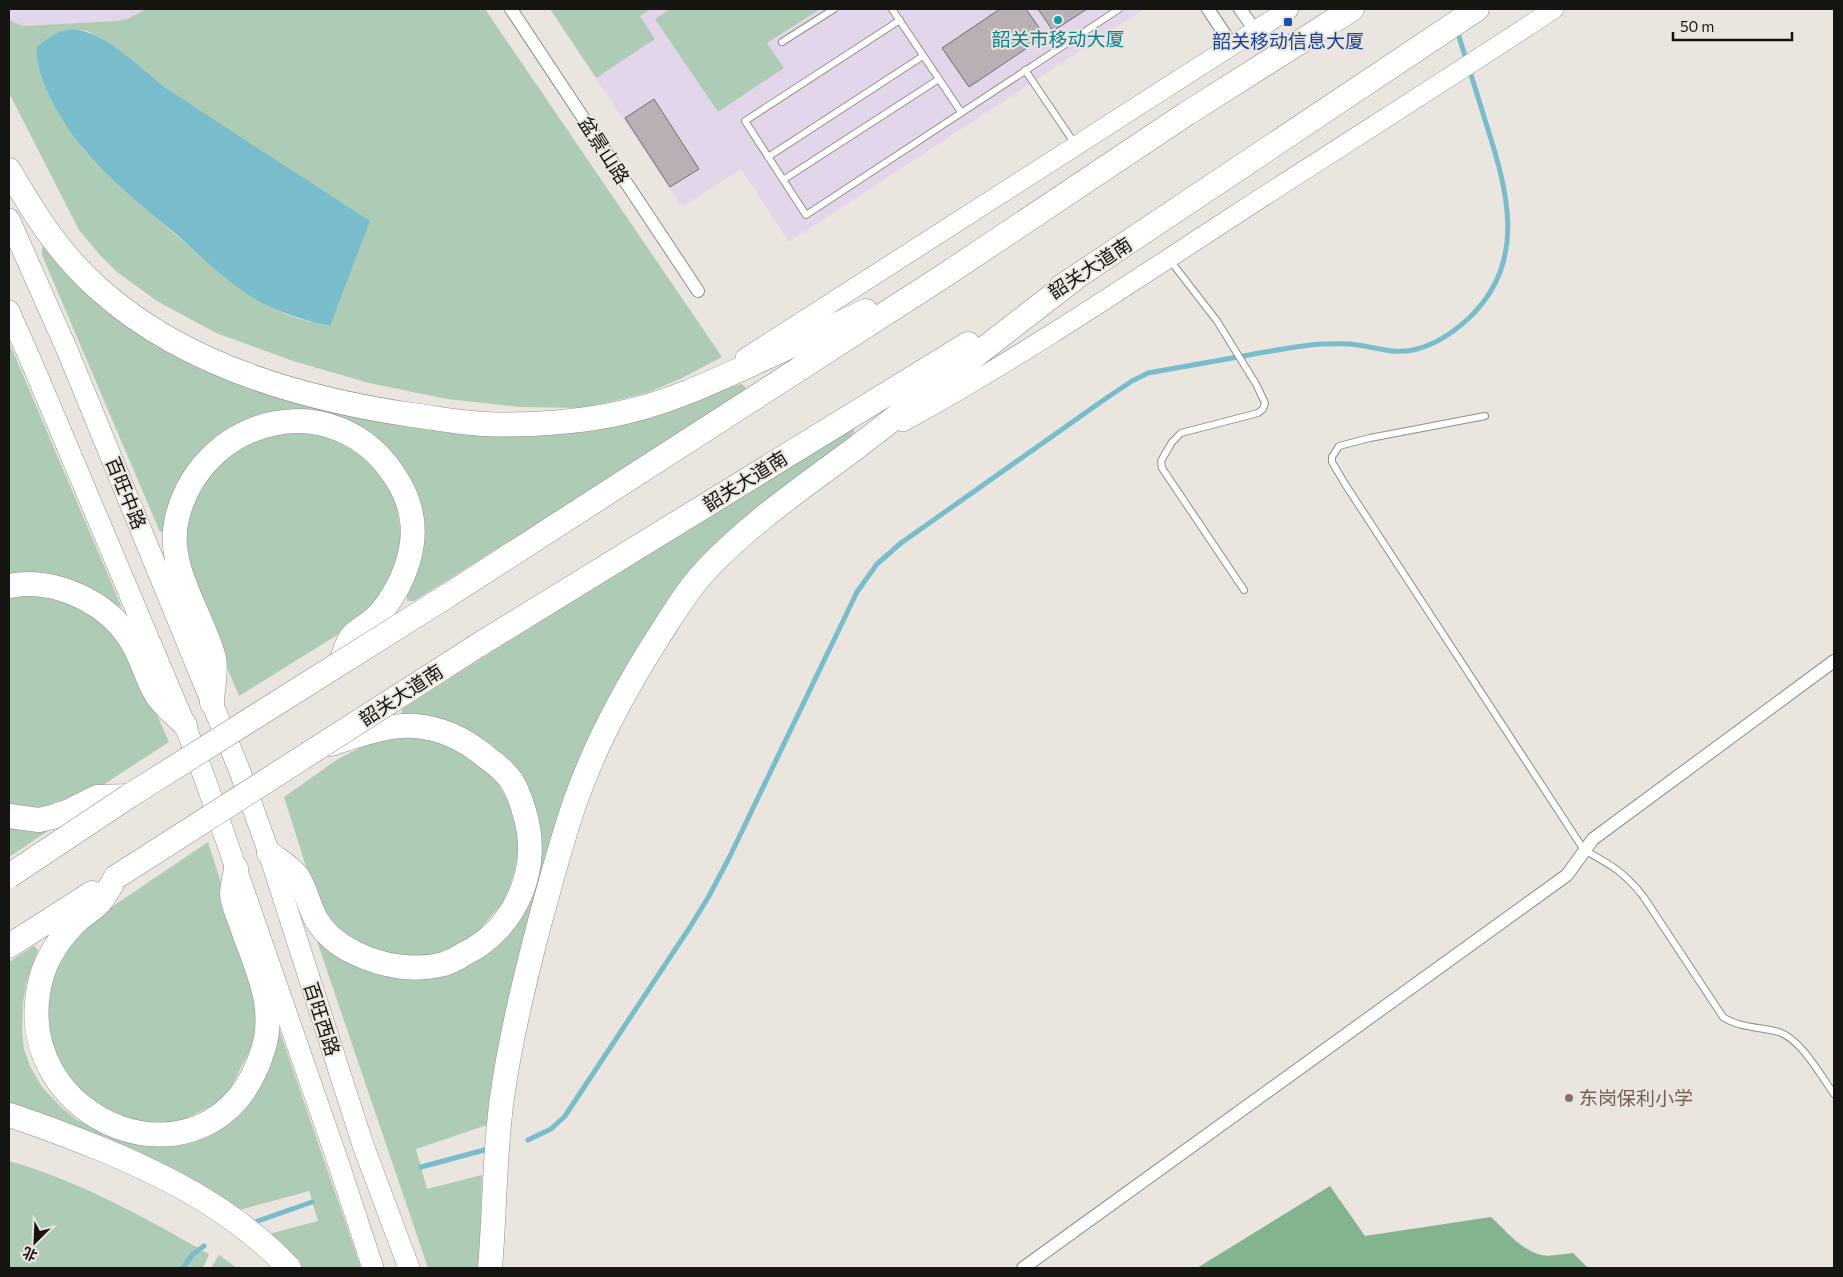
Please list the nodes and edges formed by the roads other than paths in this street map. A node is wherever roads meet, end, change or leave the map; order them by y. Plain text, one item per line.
1 (511, 9) edge
2 (834, 9) edge
3 (892, 9) edge
4 (1119, 9) edge
5 (1208, 9) edge
6 (1240, 9) edge
7 (1288, 9) edge
8 (1352, 9) edge
9 (1554, 9) edge
10 (1474, 11) edge
11 (900, 20) junction
12 (1255, 30) junction
13 (782, 42) dead end
14 (1232, 45) junction
15 (923, 56) junction
16 (1025, 70) junction
17 (938, 79) junction
18 (961, 112) junction
19 (1076, 145) junction
20 (768, 157) junction
21 (9, 170) edge
22 (783, 180) junction
23 (9, 219) edge
24 (1169, 258) junction
25 (945, 275) junction
26 (1074, 279) junction
27 (698, 291) dead end
28 (9, 311) edge
29 (692, 392) junction
30 (1485, 416) dead end
31 (856, 447) junction
32 (9, 586) edge
33 (1244, 590) dead end
34 (1834, 661) edge
35 (341, 662) junction
36 (212, 703) junction
37 (185, 725) junction
38 (320, 747) junction
39 (239, 769) joint
40 (206, 782) joint
41 (129, 796) junction
42 (9, 816) edge
43 (1584, 850) junction
44 (269, 853) junction
45 (236, 868) junction
46 (9, 876) edge
47 (116, 877) junction
48 (9, 946) edge
49 (1834, 1094) edge
50 (9, 1116) edge
51 (289, 1268) edge
52 (373, 1268) edge
53 (409, 1268) edge
54 (490, 1268) edge
55 (1023, 1268) edge

1 - 27 street, 盆景山路
2 - 13 lane
3 - 11 lane
4 - 16 lane
5 - 14 street
6 - 12 street
7 - 12 street
8 - 25 highway
9 - 24 street
10 - 26 highway, 韶关大道南
11 - 15 lane
11 - 20 lane
12 - 14 street
14 - 19 street
15 - 17 lane
15 - 20 lane
16 - 18 lane
16 - 19 lane
17 - 18 lane
17 - 22 lane
18 - 22 lane
19 - 29 street
20 - 22 lane
21 - 29 highway
23 - 36 main road, 百旺中路
24 - 31 street
24 - 33 lane
25 - 29 highway
25 - 35 highway, bridge
26 - 31 highway
26 - 38 highway, 韶关大道南, bridge
28 - 37 main road, 百旺中路
30 - 43 lane
31 - 54 highway
32 - 37 highway
34 - 43 street
35 - 36 highway
35 - 41 highway, bridge
36 - 39 main road, 百旺中路
37 - 40 main road, 百旺中路
38 - 44 highway, bridge
38 - 47 highway, 韶关大道南, bridge
39 - 44 main road, 百旺西路
40 - 45 main road, 百旺西路
41 - 42 highway
41 - 46 highway, bridge
43 - 49 lane
43 - 55 street
44 - 53 main road, 百旺西路
45 - 47 highway
45 - 52 main road, 百旺西路
47 - 48 highway, 韶关大道南
50 - 51 highway

